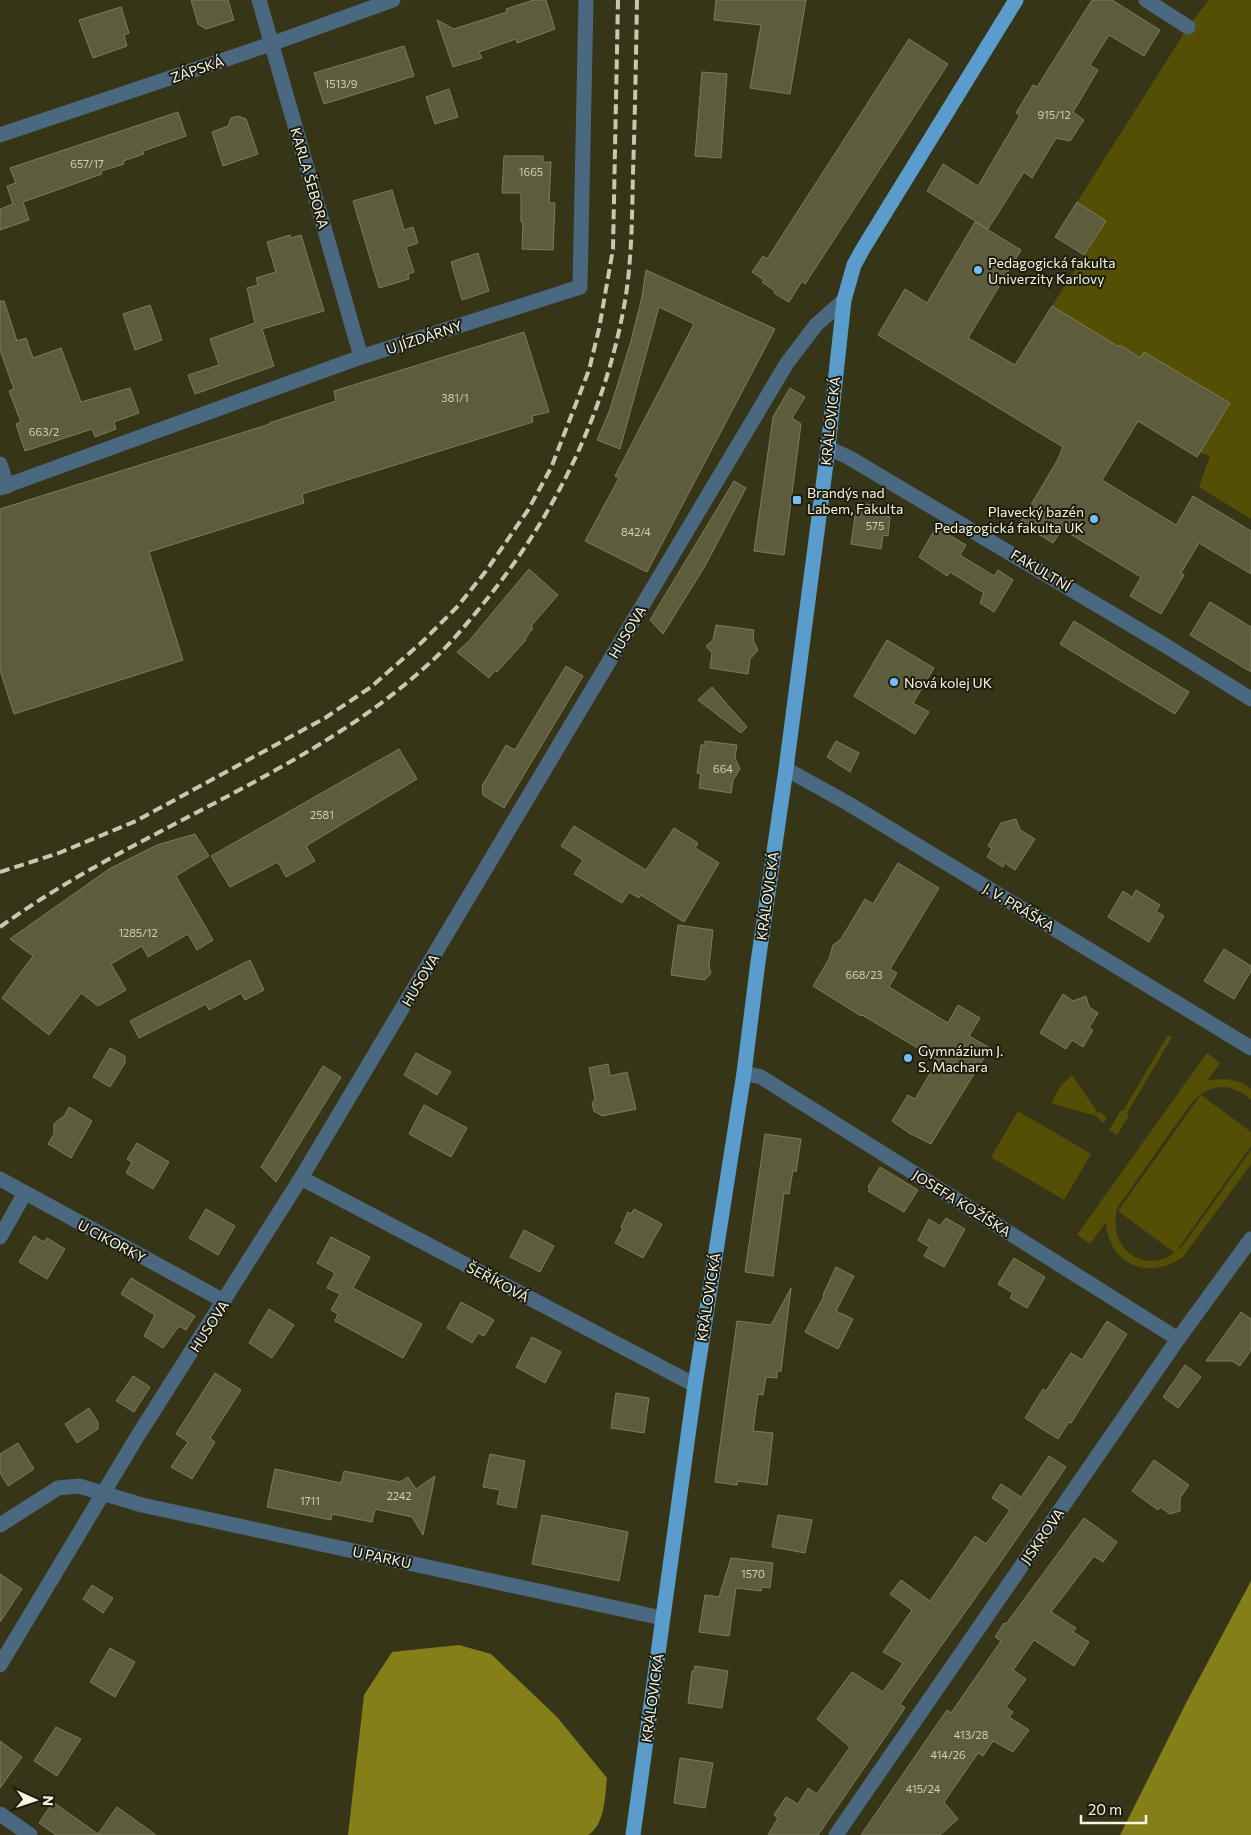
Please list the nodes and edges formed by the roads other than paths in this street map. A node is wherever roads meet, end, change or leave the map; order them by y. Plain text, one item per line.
1 (259, 0) edge
2 (393, 0) edge
3 (586, 0) edge
4 (1016, 0) edge
5 (1146, 0) edge
6 (1188, 27) dead end
7 (272, 44) junction
8 (0, 135) edge
9 (844, 300) junction
10 (361, 357) junction
11 (828, 448) junction
12 (0, 464) edge
13 (4, 487) edge
14 (1251, 698) edge
15 (786, 769) junction
16 (1251, 1048) edge
17 (744, 1073) junction
18 (301, 1178) junction
19 (0, 1179) edge
20 (25, 1193) junction
21 (0, 1237) edge
22 (1251, 1239) edge
23 (224, 1301) junction
24 (1178, 1339) junction
25 (694, 1385) junction
26 (102, 1494) junction
27 (0, 1525) edge
28 (662, 1618) junction
29 (0, 1665) edge
30 (0, 1814) edge
31 (30, 1835) edge
32 (633, 1835) edge
33 (836, 1835) edge

1 - 7 street, KARLA ŠEBORA
2 - 7 street, ZÁPSKÁ
3 - 10 street, U JÍZDÁRNY
4 - 9 main road, KRÁLOVICKÁ
5 - 6 street
7 - 8 street, ZÁPSKÁ
7 - 10 street, KARLA ŠEBORA
9 - 11 main road, KRÁLOVICKÁ
9 - 18 street, HUSOVA
10 - 13 street, U JÍZDÁRNY
11 - 14 street, FAKULTNÍ
11 - 15 main road, KRÁLOVICKÁ
12 - 13 street
15 - 16 street, J. V. PRÁŠKA
15 - 17 main road, KRÁLOVICKÁ
17 - 24 street, JOSEFA KOŽÍŠKA
17 - 25 main road, KRÁLOVICKÁ
18 - 23 street, HUSOVA
18 - 25 street, ŠEŘÍKOVÁ
19 - 20 street, U CIKORKY
20 - 21 street
20 - 23 street, U CIKORKY
22 - 24 street, JISKROVA
23 - 26 street, HUSOVA
24 - 33 street, JISKROVA
25 - 28 main road, KRÁLOVICKÁ
26 - 27 street, U PARKU
26 - 28 street, U PARKU
26 - 29 street, HUSOVA
28 - 32 main road, KRÁLOVICKÁ
30 - 31 street

